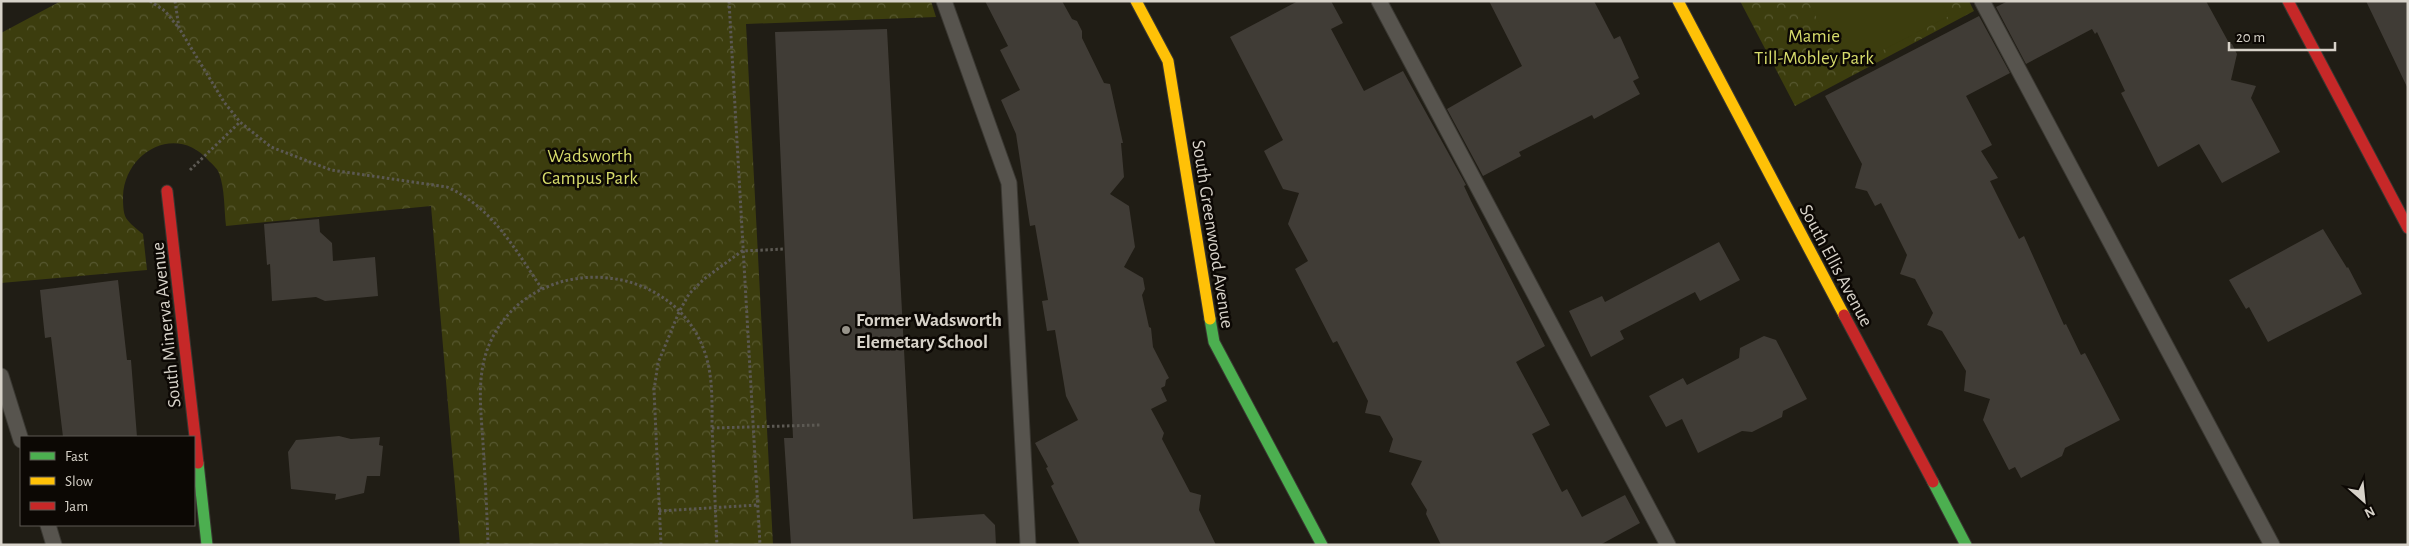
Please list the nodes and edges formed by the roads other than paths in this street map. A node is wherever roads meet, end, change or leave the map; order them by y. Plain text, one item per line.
1 (944, 1) edge
2 (1136, 1) edge
3 (1379, 1) edge
4 (1678, 1) edge
5 (1982, 1) edge
6 (2288, 1) edge
7 (167, 192) dead end
8 (2408, 228) edge
9 (1, 376) edge
10 (195, 436) edge
11 (20, 437) edge
12 (195, 439) edge
13 (48, 526) edge
14 (54, 545) edge
15 (207, 545) edge
16 (1028, 545) edge
17 (1322, 545) edge
18 (1668, 545) edge
19 (1966, 545) edge
20 (2272, 545) edge

1 - 16 lane
2 - 17 street, South Greenwood Avenue
3 - 18 lane
4 - 19 street, South Ellis Avenue
5 - 20 lane
6 - 8 street
7 - 10 street, South Minerva Avenue
9 - 11 lane
12 - 15 street, South Minerva Avenue
13 - 14 lane

